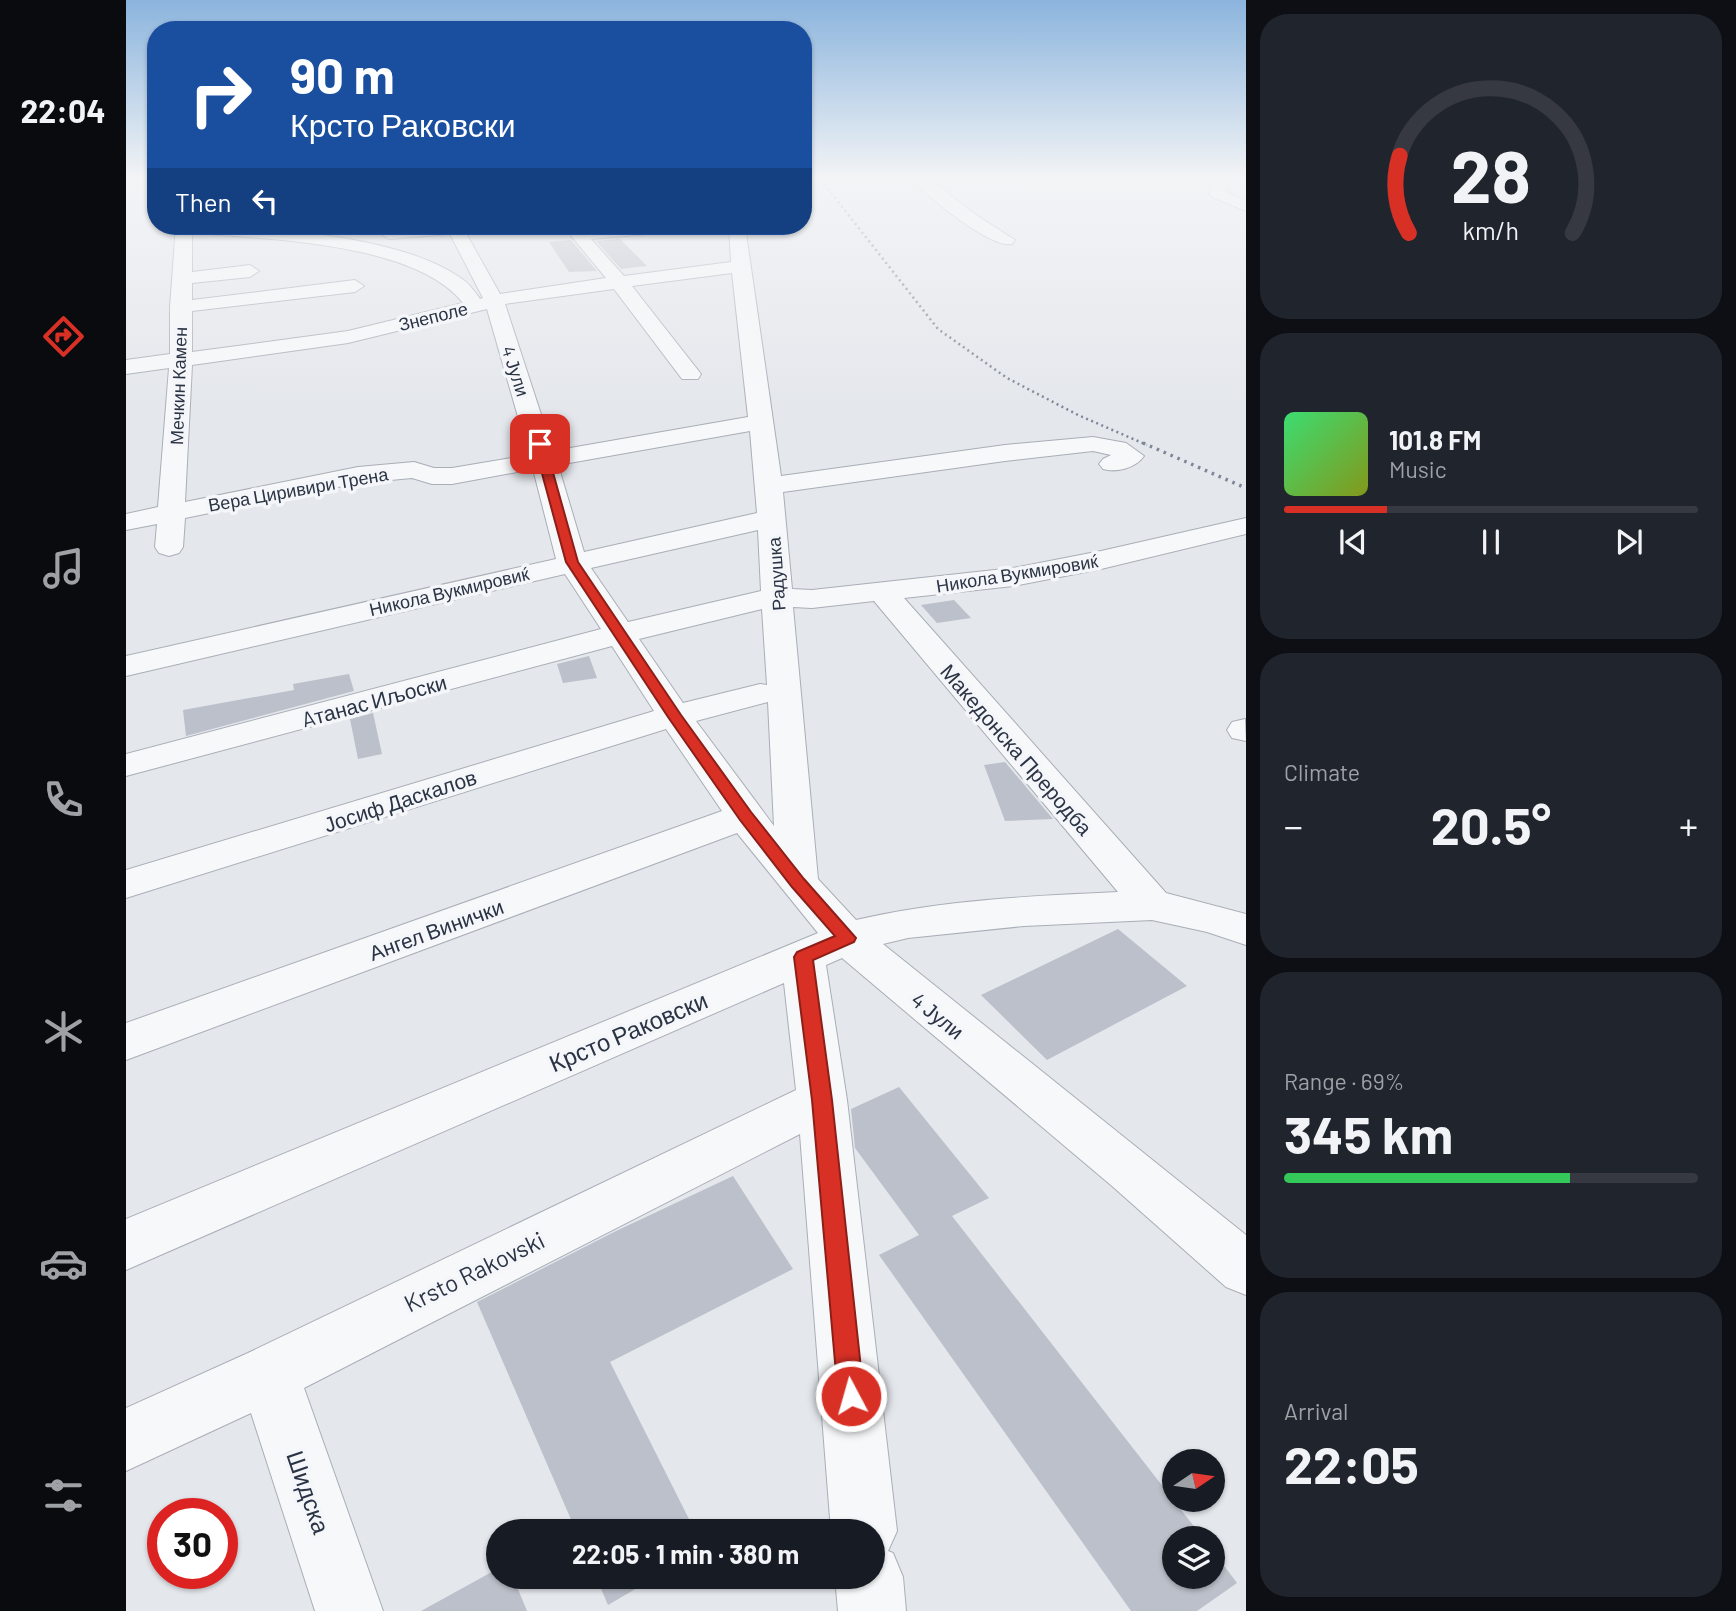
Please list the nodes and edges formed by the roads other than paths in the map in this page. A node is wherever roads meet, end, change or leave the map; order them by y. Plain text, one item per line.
1 (182, 255) edge
2 (413, 255) edge
3 (466, 255) edge
4 (596, 255) edge
5 (739, 255) edge
6 (740, 266) junction
7 (250, 271) dead end
8 (181, 279) junction
9 (619, 282) junction
10 (355, 286) dead end
11 (485, 303) junction
12 (180, 307) junction
13 (181, 360) junction
14 (126, 368) edge
15 (690, 374) dead end
16 (760, 422) junction
17 (541, 458) junction
18 (1112, 464) dead end
19 (769, 486) junction
20 (172, 513) junction
21 (772, 518) junction
22 (126, 522) edge
23 (1246, 526) edge
24 (169, 547) dead end
25 (572, 562) junction
26 (883, 593) junction
27 (777, 597) junction
28 (621, 633) junction
29 (126, 666) edge
30 (760, 694) dead end
31 (675, 717) junction
32 (126, 765) edge
33 (745, 816) junction
34 (798, 883) junction
35 (126, 884) edge
36 (1152, 905) junction
37 (1246, 930) edge
38 (825, 947) junction
39 (126, 1042) edge
40 (822, 1100) junction
41 (126, 1245) edge
42 (1246, 1269) edge
43 (269, 1374) junction
44 (126, 1440) edge
45 (863, 1519) edge
46 (870, 1589) edge
47 (348, 1611) edge
48 (872, 1611) edge

1 - 8 street, Мечкин Камен
2 - 11 street
3 - 11 street, 4 Јули
4 - 9 street
5 - 6 street, Радушка
6 - 9 street, Знеполе
6 - 16 street, Радушка
7 - 8 street
8 - 12 street, Мечкин Камен
9 - 11 street, Знеполе
9 - 15 street
10 - 12 street
11 - 13 street, Знеполе
11 - 17 street, 4 Јули
12 - 13 street, Мечкин Камен
13 - 14 street, Знеполе
13 - 20 street, Мечкин Камен
16 - 17 street, Вера Циривири Трена
16 - 19 street, Радушка
17 - 20 street, Вера Циривири Трена
17 - 25 street, 4 Јули
18 - 19 street
19 - 21 street, Радушка
20 - 22 street, Вера Циривири Трена
20 - 24 street, Мечкин Камен
21 - 25 street, Никола Вукмировиќ
21 - 27 street, Радушка
23 - 26 street, Никола Вукмировиќ
25 - 28 street, 4 Јули
25 - 29 street, Никола Вукмировиќ
26 - 27 street, Никола Вукмировиќ
26 - 36 street, Македонска Преродба
27 - 28 street, Никола Вукмировиќ
27 - 34 street, Радушка
28 - 31 street, 4 Јули
28 - 32 street, Aтанас Иљоски
30 - 31 street, Јосиф Даскалов
31 - 33 street, 4 Јули
31 - 35 street, Јосиф Даскалов
33 - 34 street, 4 Јули
33 - 39 street, Ангел Винички
34 - 38 street, 4 Јули
36 - 37 street, Крсто Раковски
36 - 38 street, Крсто Раковски
38 - 40 street
38 - 41 street, Крсто Раковски
38 - 42 street, 4 Јули
40 - 43 street, Krsto Rakovski
40 - 45 street
43 - 44 street, Krsto Rakovski
43 - 47 street, Шидска
46 - 48 street

